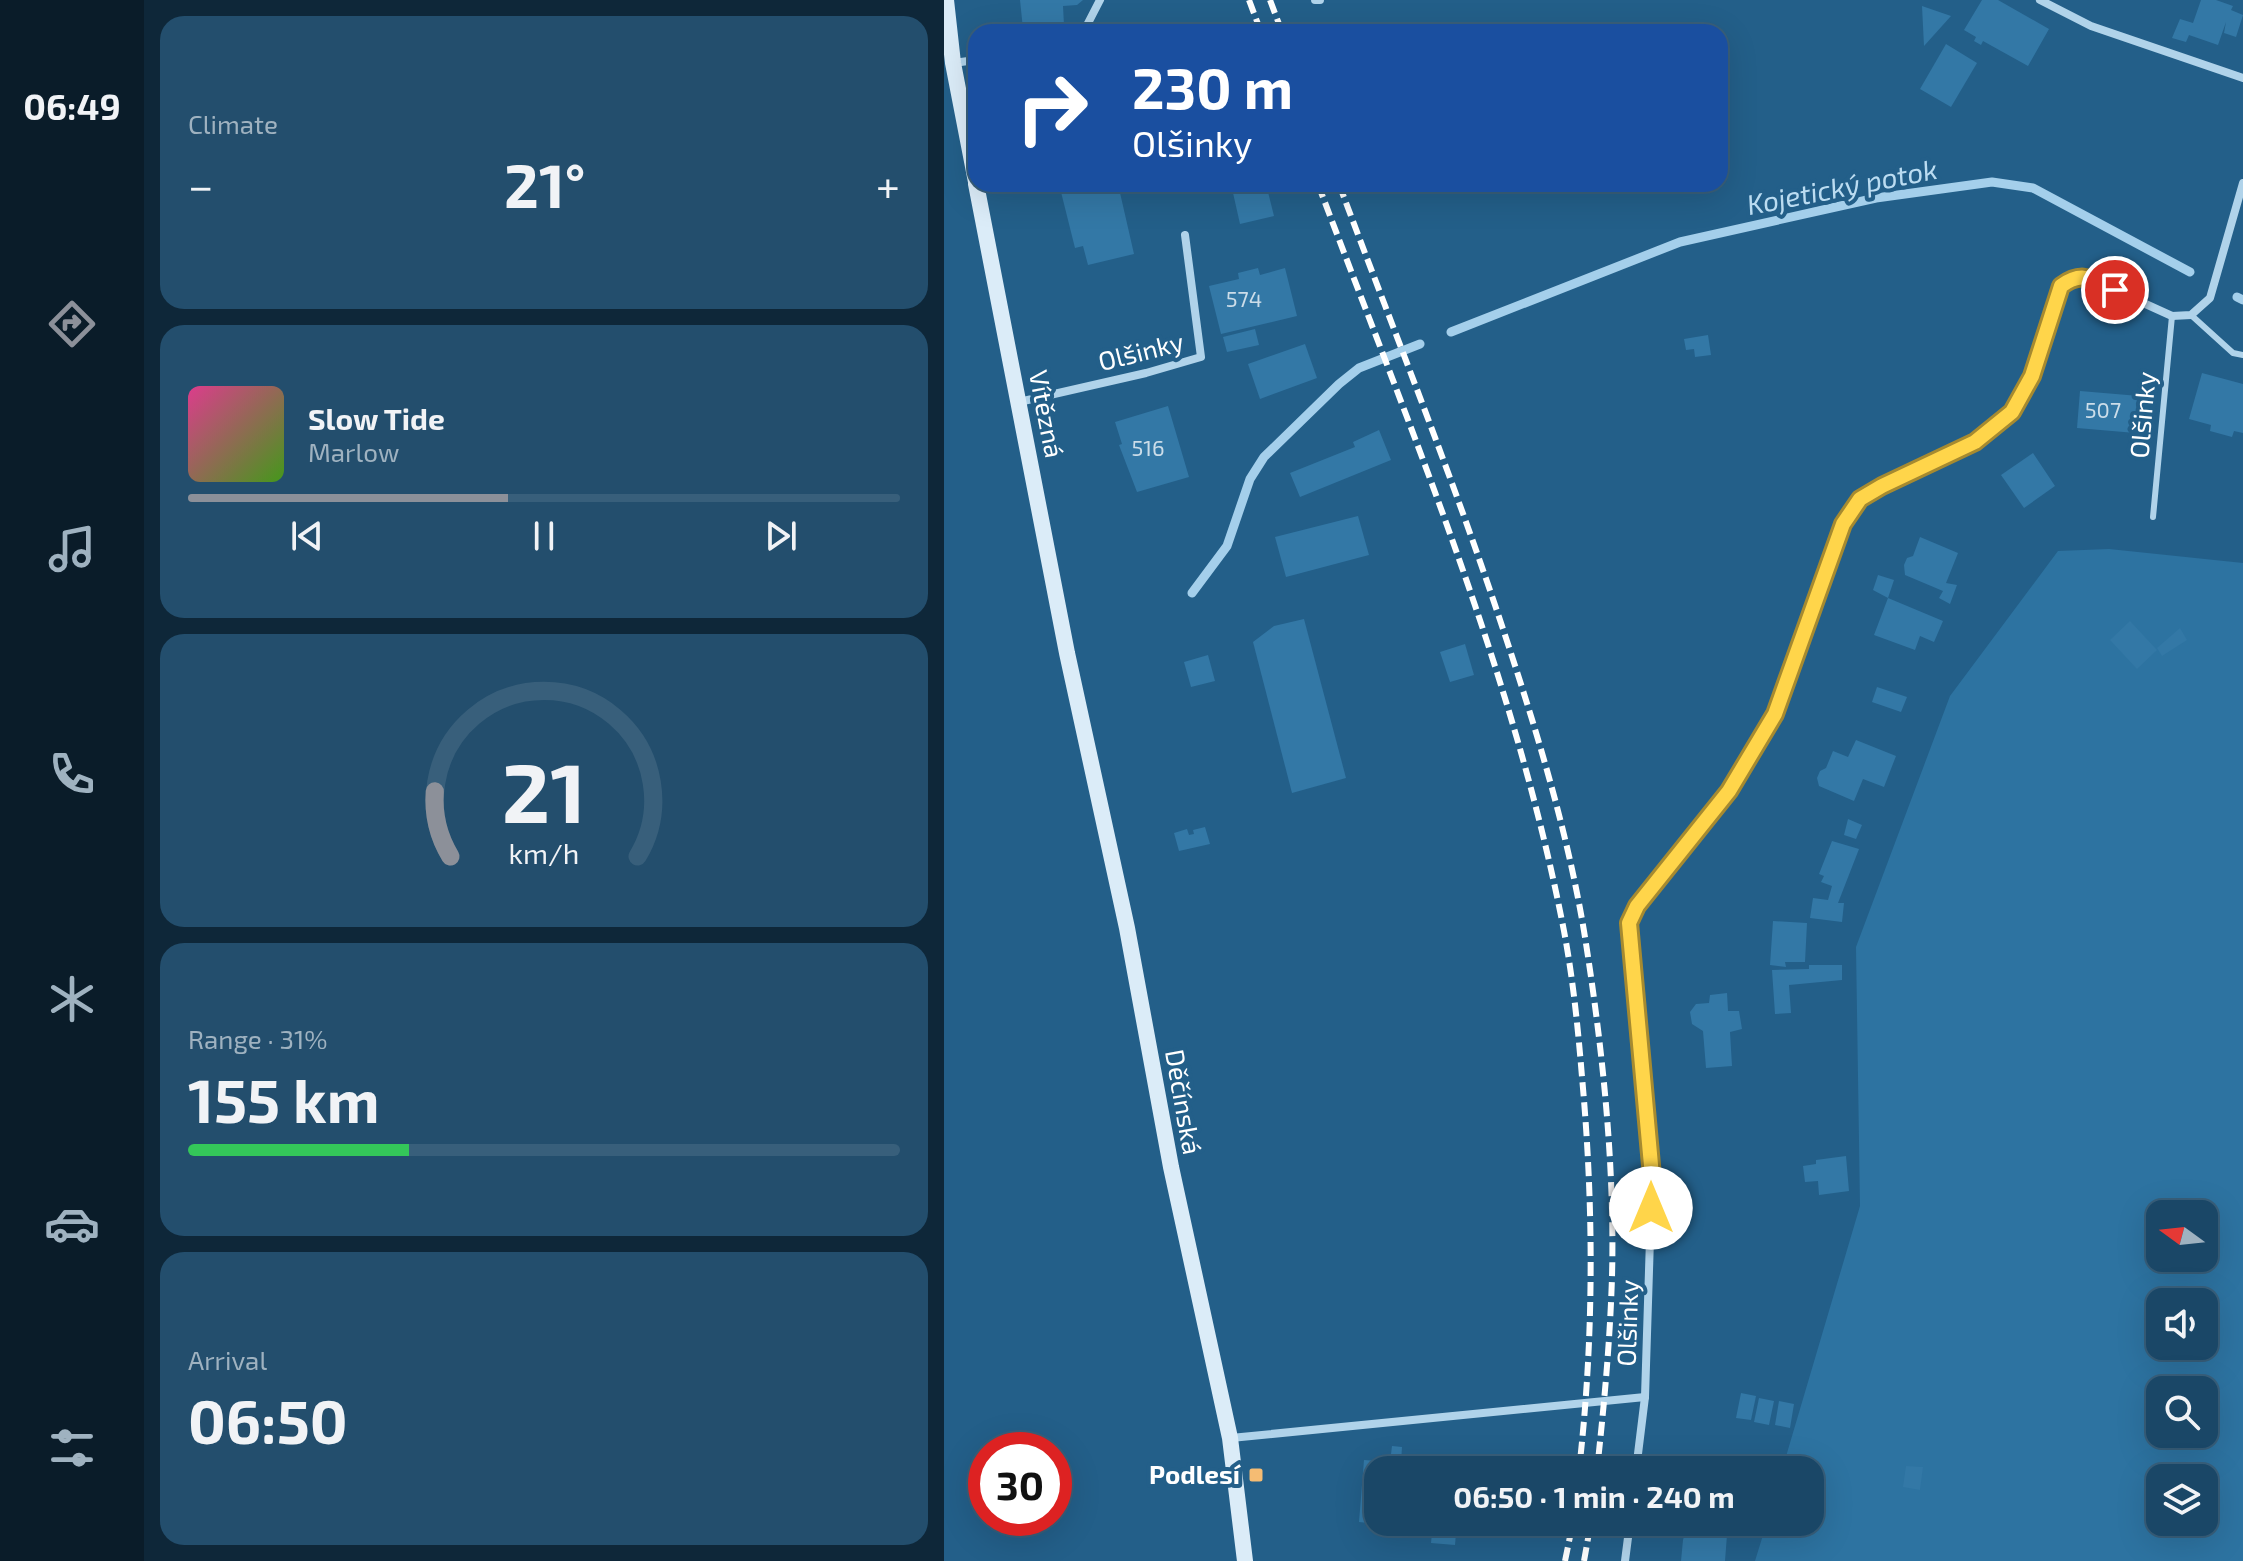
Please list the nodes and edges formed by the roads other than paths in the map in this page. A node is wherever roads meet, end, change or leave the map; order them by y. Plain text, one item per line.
1 (946, 0) edge
2 (1100, 0) edge
3 (2040, 0) edge
4 (1088, 24) edge
5 (968, 61) edge
6 (953, 63) junction
7 (2243, 78) edge
8 (968, 141) edge
9 (2243, 183) edge
10 (978, 192) edge
11 (1185, 235) dead end
12 (2191, 315) junction
13 (2172, 316) junction
14 (2243, 355) edge
15 (1019, 402) junction
16 (2153, 517) dead end
17 (1067, 653) joint
18 (1645, 1397) junction
19 (1230, 1438) junction
20 (1638, 1456) edge
21 (1628, 1536) edge
22 (1245, 1561) edge
23 (1625, 1561) edge

1 - 6 main road, Vítězná
2 - 4 street
3 - 7 street
5 - 6 street
6 - 8 main road, Vítězná
9 - 12 street
10 - 15 main road, Vítězná
11 - 15 street, Olšinky
12 - 13 street, Olšinky
12 - 14 lane
13 - 16 lane, Olšinky
13 - 18 street, Olšinky
15 - 17 main road, Vítězná
17 - 19 main road, Děčínská
18 - 19 street
18 - 20 street
19 - 22 main road, Děčínská
21 - 23 street

